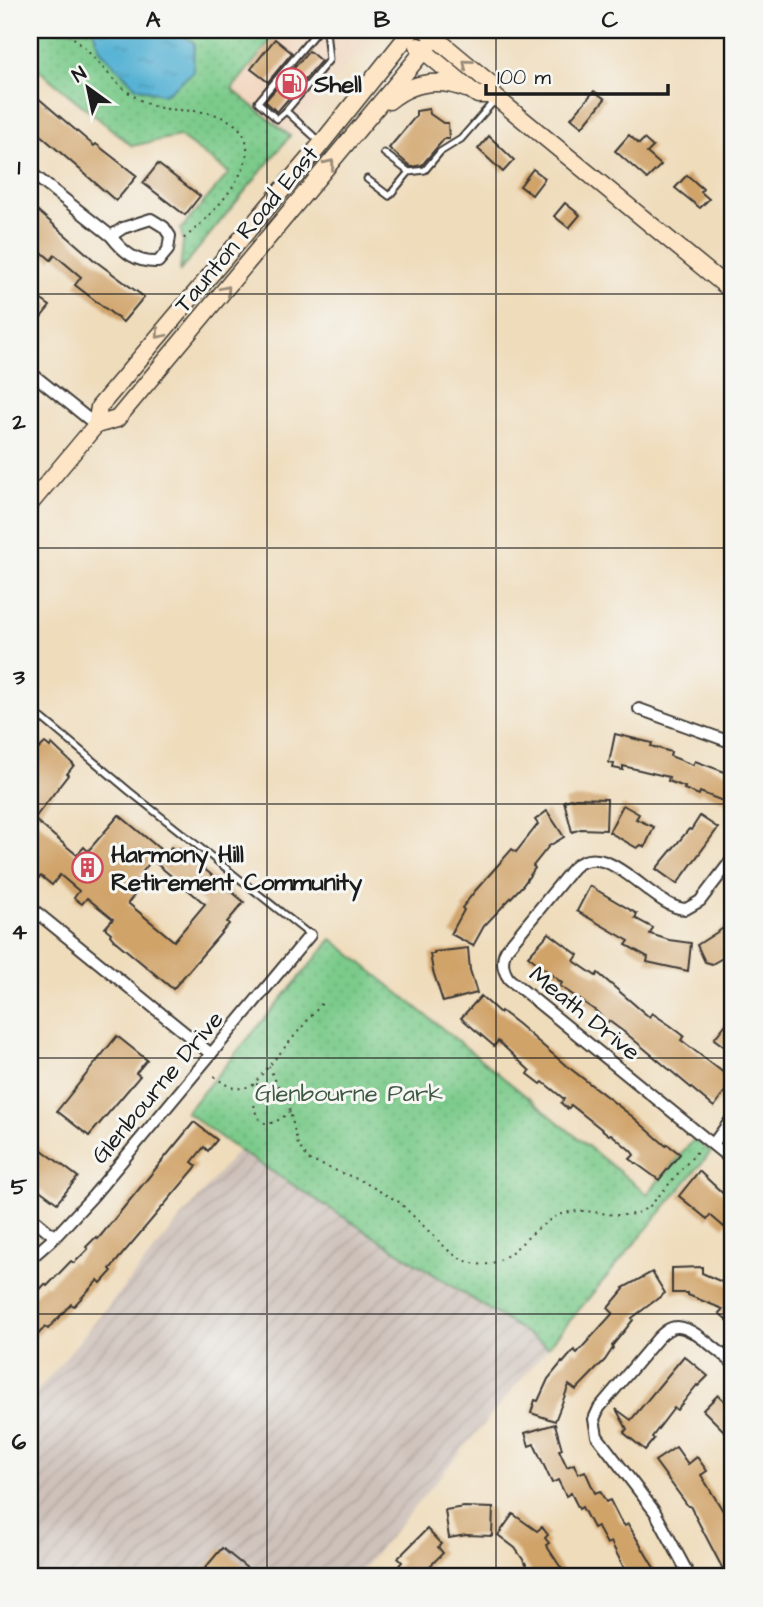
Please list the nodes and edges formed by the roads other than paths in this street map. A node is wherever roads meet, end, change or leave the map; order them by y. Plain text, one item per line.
1 (318, 30) edge
2 (326, 30) edge
3 (406, 32) edge
4 (434, 32) edge
5 (424, 51) junction
6 (472, 91) junction
7 (495, 96) junction
8 (288, 107) junction
9 (366, 121) junction
10 (321, 144) junction
11 (384, 153) dead end
12 (30, 172) edge
13 (409, 172) junction
14 (367, 179) dead end
15 (111, 236) junction
16 (733, 292) edge
17 (30, 372) edge
18 (96, 425) junction
19 (30, 504) edge
20 (639, 709) dead end
21 (30, 733) edge
22 (733, 743) edge
23 (733, 858) edge
24 (30, 907) edge
25 (310, 935) joint
26 (211, 1054) junction
27 (733, 1117) edge
28 (710, 1141) junction
29 (733, 1161) edge
30 (30, 1216) edge
31 (55, 1237) junction
32 (30, 1259) edge
33 (733, 1363) edge
34 (465, 1577) edge
35 (484, 1577) edge
36 (690, 1577) edge

1 - 8 lane
2 - 8 lane
3 - 5 main road
3 - 10 main road, Taunton Road East
4 - 5 main road, Taunton Road East
7 -> 4 main road
5 - 6 main road
5 - 9 main road, Taunton Road East
6 - 7 main road
6 - 9 main road
7 - 13 lane
7 - 16 main road
8 - 10 lane
18 -> 9 main road, Taunton Road East
10 -> 18 main road, Taunton Road East
11 - 13 lane
12 - 15 street
13 - 14 lane
15 - 15 street
17 - 18 street
18 - 19 main road, Taunton Road East
20 - 22 street
21 - 25 lane
23 - 28 street, Meath Drive
24 - 26 street
25 - 26 street, Glenbourne Drive
26 - 31 street, Glenbourne Drive
27 - 28 street
28 - 29 street, Meath Drive
30 - 31 street
31 - 32 street, Glenbourne Drive
33 - 36 street
34 - 35 street

